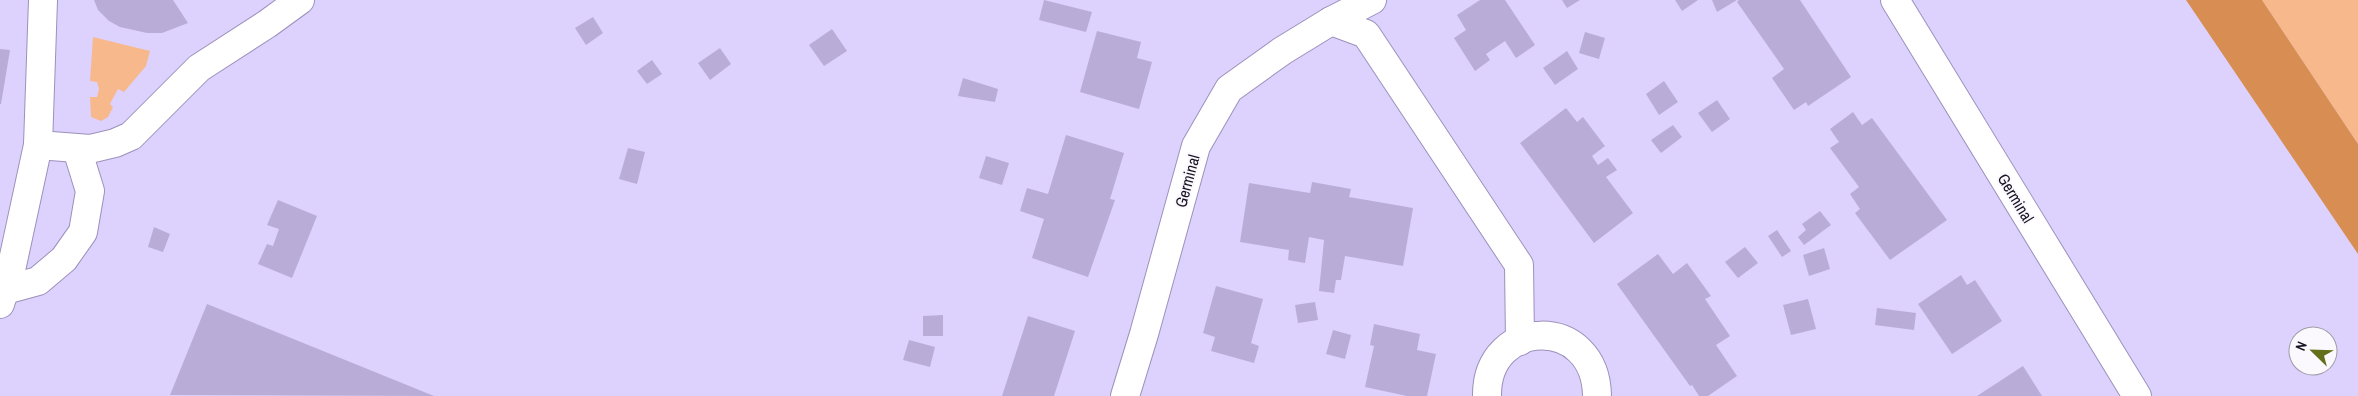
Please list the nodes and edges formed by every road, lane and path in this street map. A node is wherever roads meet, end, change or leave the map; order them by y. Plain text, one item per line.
1 (43, 0) edge
2 (300, 0) edge
3 (1372, 0) edge
4 (1895, 0) edge
5 (1336, 10) edge
6 (38, 145) junction
7 (77, 149) junction
8 (2, 297) edge
9 (1520, 341) junction
10 (1125, 396) edge
11 (1487, 396) edge
12 (1597, 396) edge
13 (2137, 396) edge

1 - 6 street
2 - 7 street
3 - 5 street, Germinal
4 - 13 street, Germinal
5 - 9 street
5 - 10 street, Germinal
6 - 7 street
6 - 8 street
7 - 8 street
9 - 11 street
9 - 12 street

